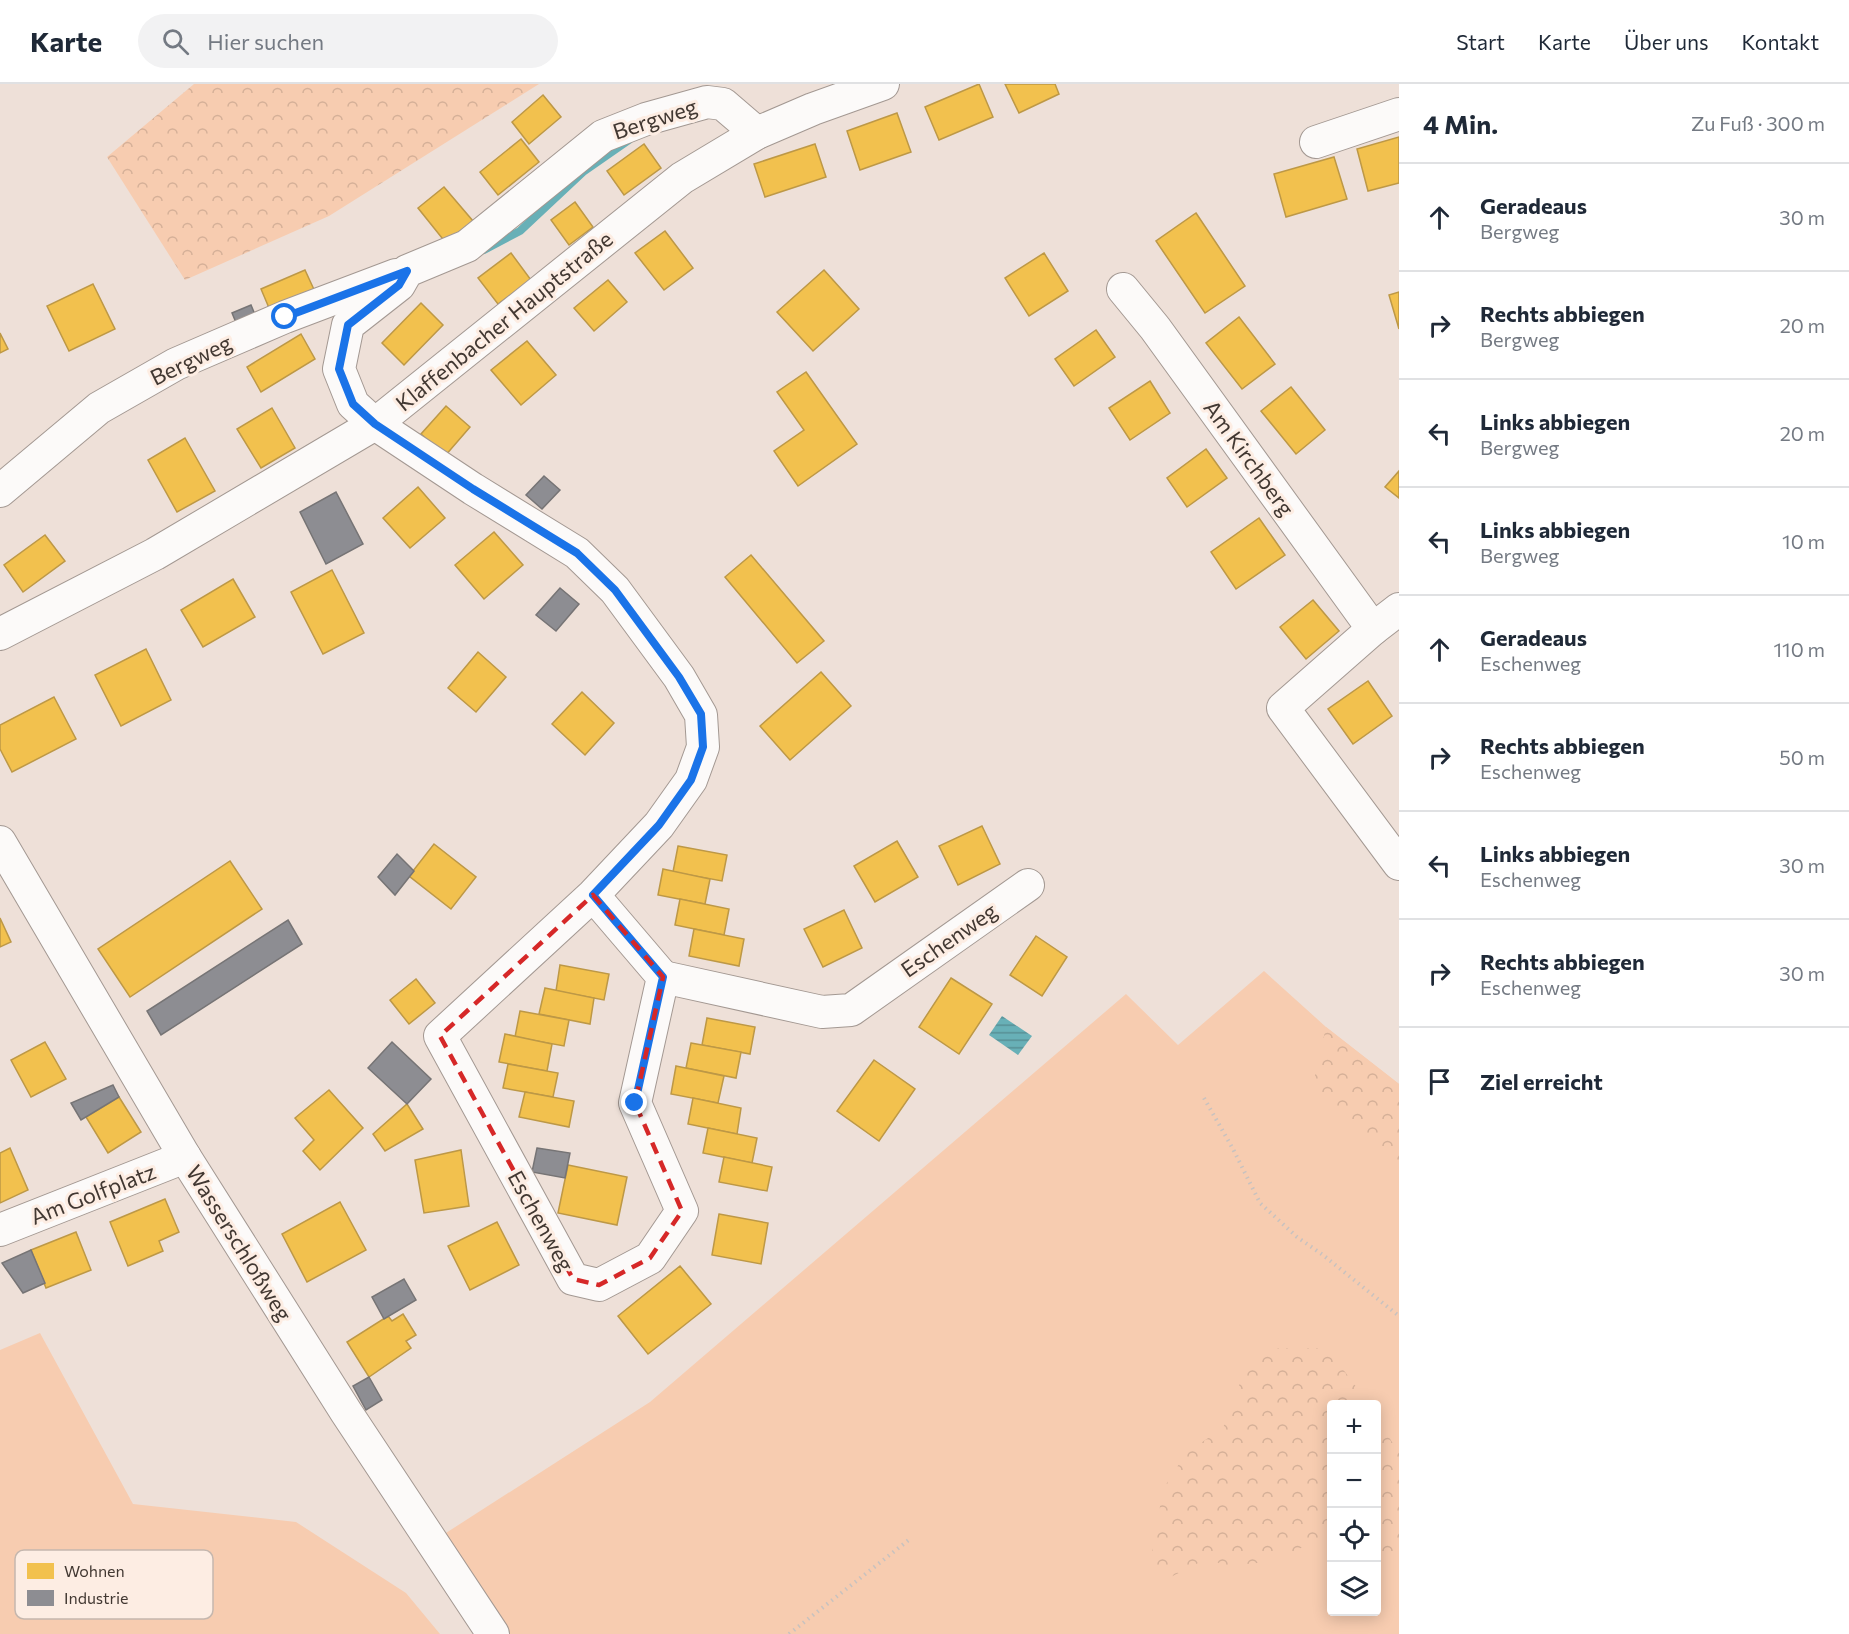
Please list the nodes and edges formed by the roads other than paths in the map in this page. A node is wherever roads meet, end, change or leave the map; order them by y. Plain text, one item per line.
1 (883, 84) edge
2 (1399, 114) edge
3 (757, 133) junction
4 (1316, 142) dead end
5 (407, 271) junction
6 (1123, 289) dead end
7 (364, 414) junction
8 (0, 491) edge
9 (1399, 609) edge
10 (1373, 629) junction
11 (0, 634) edge
12 (0, 842) edge
13 (1399, 864) edge
14 (1028, 885) dead end
15 (593, 895) junction
16 (663, 977) junction
17 (185, 1157) junction
18 (0, 1230) edge
19 (493, 1634) edge

1 - 3 street, Klaffenbacher Hauptstraße
2 - 4 street
3 - 5 street, Bergweg
3 - 7 street, Klaffenbacher Hauptstraße
5 - 7 street, Bergweg
5 - 8 street, Bergweg
6 - 10 street, Am Kirchberg
7 - 11 street, Klaffenbacher Hauptstraße
7 - 15 street, Eschenweg
9 - 10 street
10 - 13 street
12 - 17 street, Wasserschloßweg
14 - 16 street, Eschenweg
15 - 16 street
15 - 16 street, Eschenweg
17 - 18 street, Am Golfplatz
17 - 19 street, Wasserschloßweg

